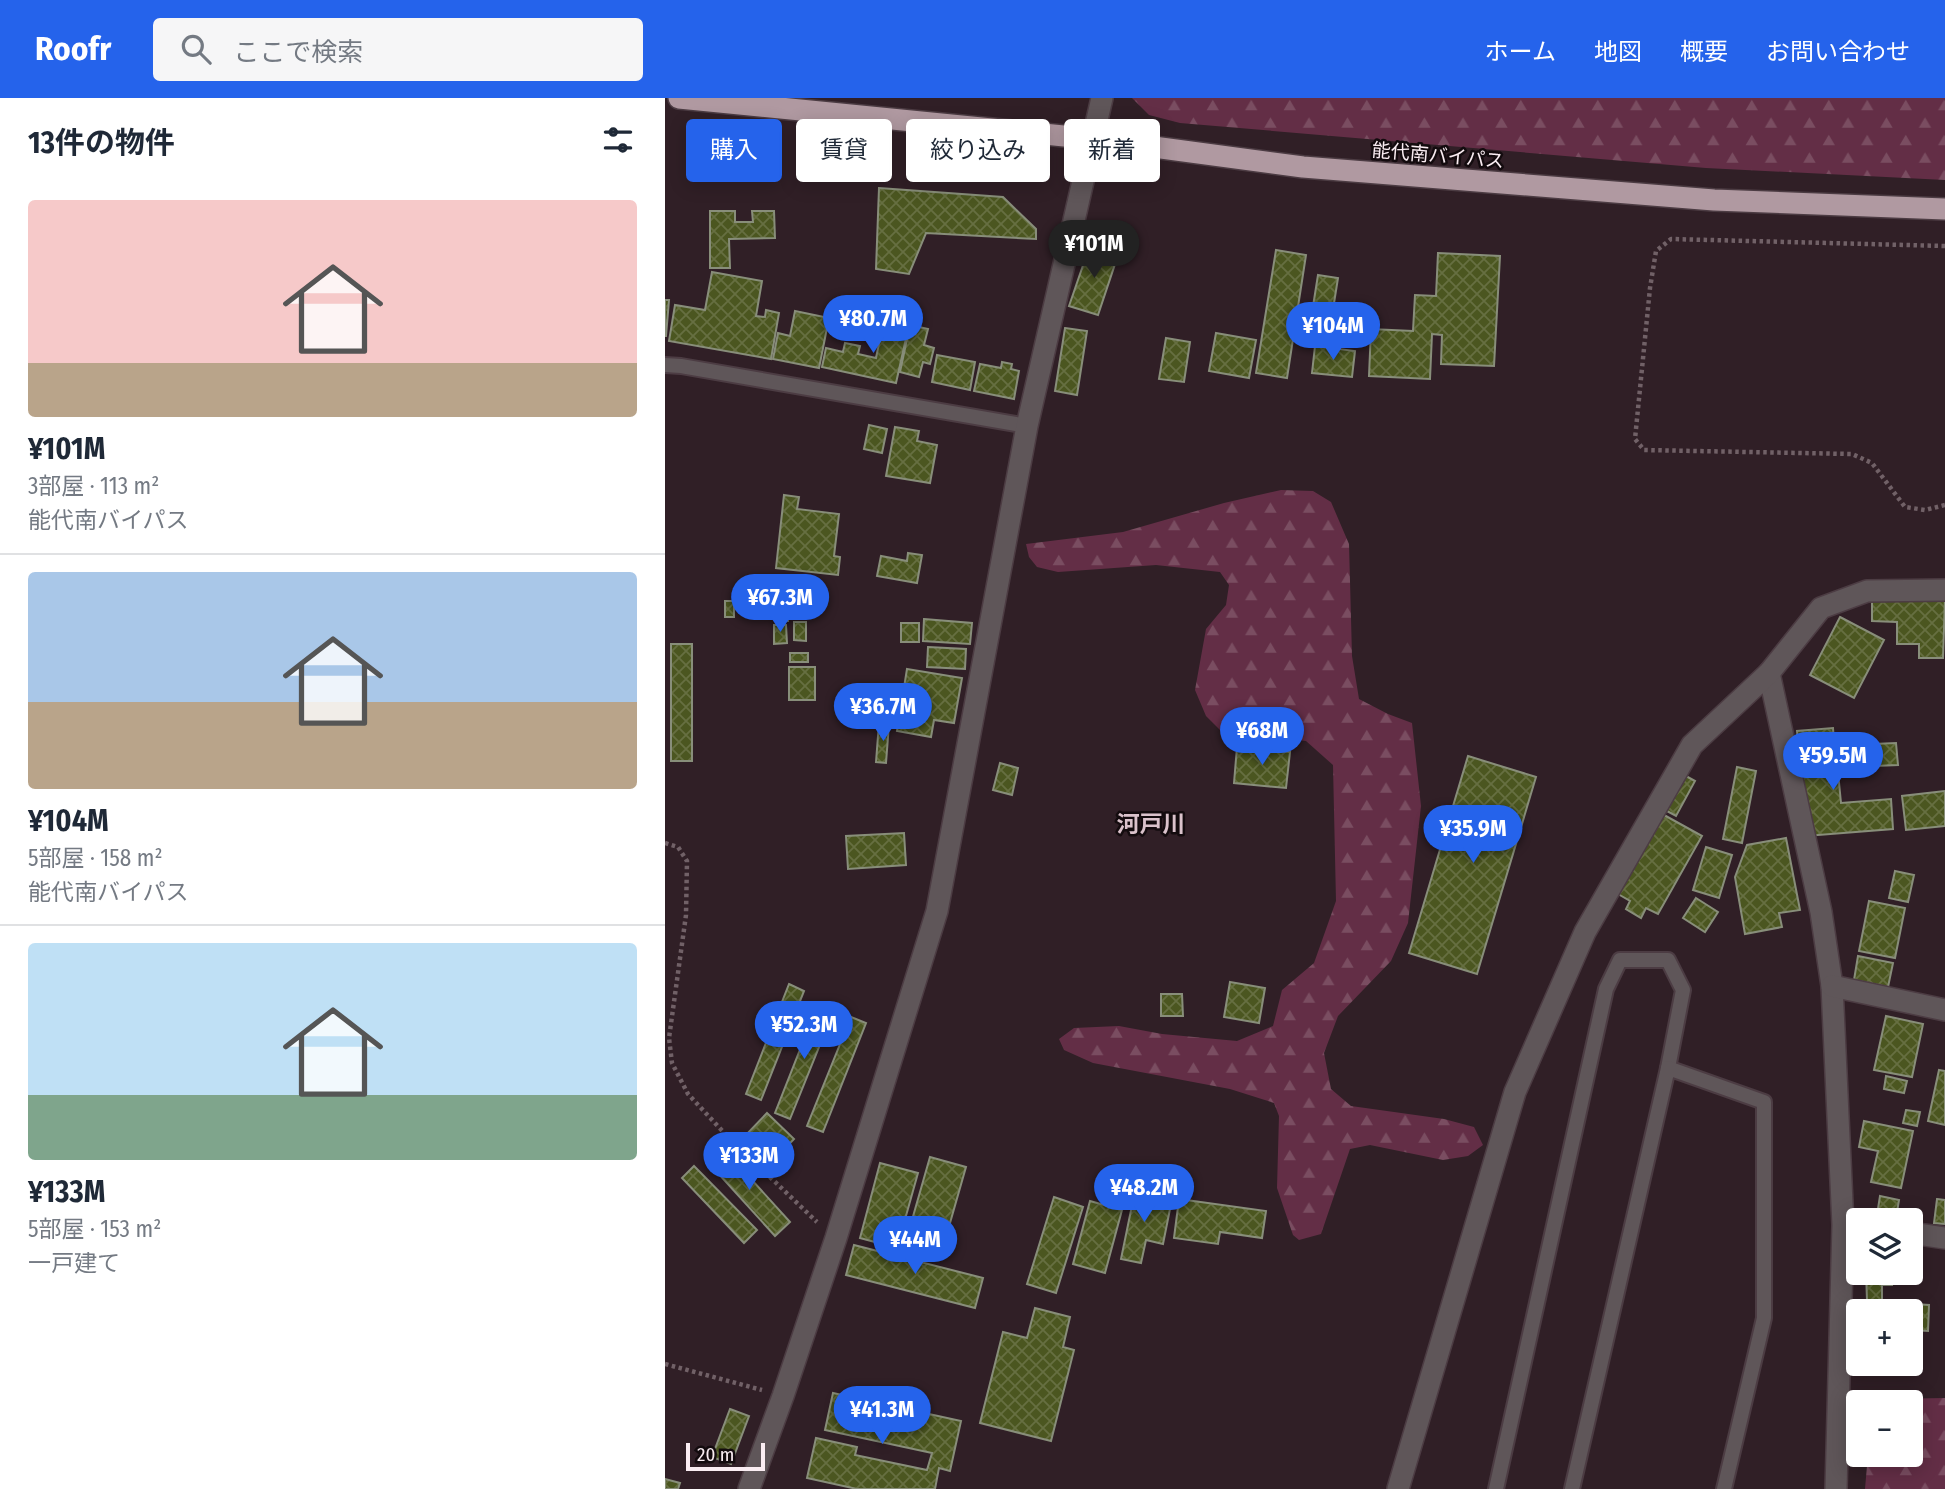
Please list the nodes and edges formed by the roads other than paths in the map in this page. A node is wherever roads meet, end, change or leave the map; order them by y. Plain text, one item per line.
1 (680, 98) edge
2 (1102, 98) edge
3 (1098, 119) edge
4 (1064, 136) edge
5 (1160, 148) edge
6 (1084, 182) edge
7 (1945, 209) edge
8 (665, 365) edge
9 (1027, 426) junction
10 (1945, 590) edge
11 (1769, 673) junction
12 (1832, 986) junction
13 (1945, 1010) edge
14 (1668, 1068) junction
15 (1850, 1208) edge
16 (1923, 1234) edge
17 (1945, 1237) edge
18 (1848, 1285) edge
19 (749, 1489) edge
20 (1398, 1489) edge
21 (1496, 1489) edge
22 (1572, 1489) edge
23 (1724, 1489) edge
24 (1836, 1489) edge

1 - 4 highway, 能代南バイパス
2 - 3 street
5 - 7 highway, 能代南バイパス
6 - 9 street
8 - 9 lane
9 - 19 street
10 - 11 street
11 - 12 street
11 - 20 street
12 - 13 street
12 - 15 street
14 - 21 lane
14 - 22 lane
14 - 23 lane
16 - 17 street
18 - 24 street

